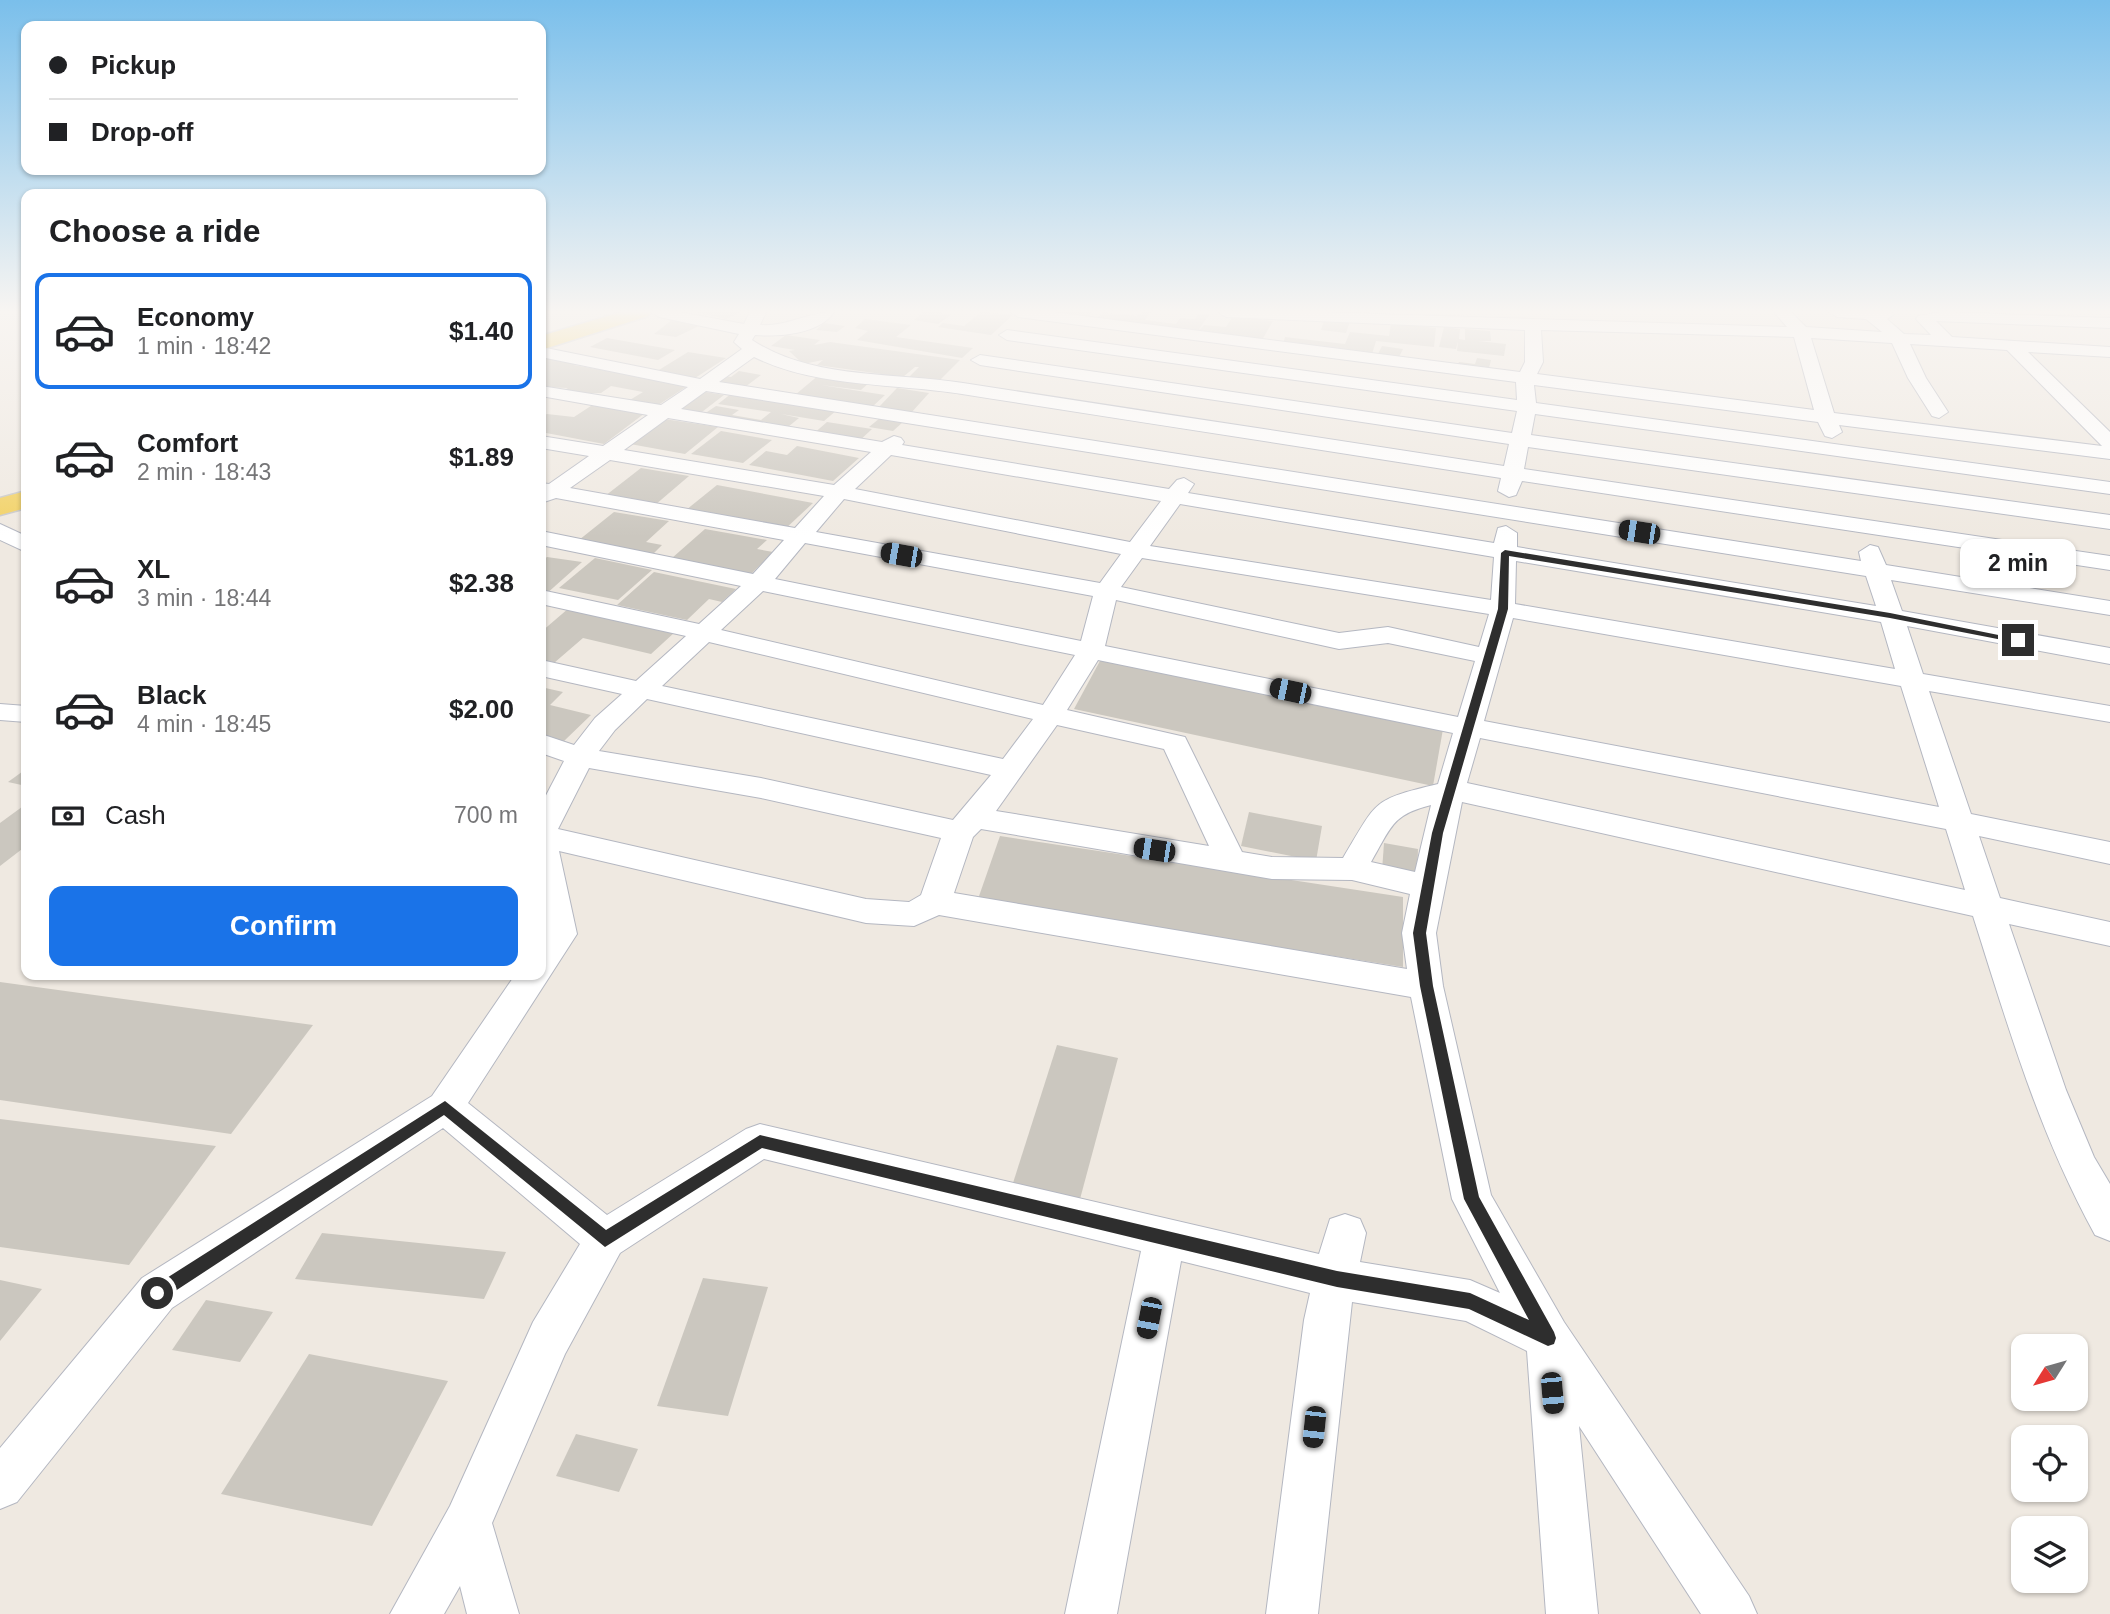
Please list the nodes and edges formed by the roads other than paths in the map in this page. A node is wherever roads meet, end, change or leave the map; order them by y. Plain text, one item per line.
1 (695, 387) edge
2 (720, 387) edge
3 (946, 387) edge
4 (956, 387) edge
5 (1168, 387) edge
6 (1242, 387) edge
7 (1369, 387) edge
8 (1485, 387) edge
9 (1529, 387) edge
10 (1822, 387) edge
11 (1925, 387) edge
12 (2052, 387) edge
13 (546, 392) edge
14 (1235, 397) junction
15 (1830, 405) junction
16 (1912, 409) dead end
17 (1524, 412) junction
18 (662, 413) junction
19 (918, 418) junction
20 (1224, 429) junction
21 (2074, 429) dead end
22 (2107, 436) edge
23 (546, 443) edge
24 (1837, 449) junction
25 (883, 450) junction
26 (606, 453) junction
27 (2110, 453) edge
28 (1199, 461) junction
29 (1851, 485) junction
30 (2110, 488) edge
31 (546, 492) edge
32 (839, 492) junction
33 (546, 493) edge
34 (1175, 499) junction
35 (21, 501) edge
36 (0, 507) edge
37 (1507, 511) junction
38 (2110, 522) edge
39 (1863, 528) junction
40 (0, 531) edge
41 (798, 536) junction
42 (546, 539) edge
43 (21, 542) edge
44 (1134, 550) junction
45 (1505, 553) junction
46 (2110, 563) edge
47 (1875, 570) junction
48 (760, 581) junction
49 (1106, 591) junction
50 (546, 598) edge
51 (2110, 608) edge
52 (1503, 609) junction
53 (1890, 616) junction
54 (703, 633) junction
55 (1091, 650) junction
56 (2110, 656) edge
57 (1490, 657) junction
58 (546, 669) edge
59 (1912, 680) junction
60 (640, 691) junction
61 (1051, 714) junction
62 (2110, 714) edge
63 (1471, 727) junction
64 (546, 745) edge
65 (580, 757) junction
66 (1009, 770) junction
67 (1453, 790) junction
68 (1957, 821) junction
69 (967, 825) junction
70 (546, 826) edge
71 (546, 837) edge
72 (2110, 853) edge
73 (546, 862) edge
74 (1231, 862) junction
75 (1352, 869) junction
76 (1428, 887) junction
77 (935, 902) junction
78 (1989, 908) junction
79 (2110, 934) edge
80 (546, 955) edge
81 (530, 980) edge
82 (1426, 986) junction
83 (445, 1107) junction
84 (2110, 1222) edge
85 (1345, 1233) dead end
86 (1165, 1237) junction
87 (605, 1239) junction
88 (1337, 1279) junction
89 (1548, 1338) junction
90 (0, 1485) edge
91 (467, 1523) junction
92 (416, 1614) edge
93 (493, 1614) edge
94 (1091, 1614) edge
95 (1292, 1614) edge
96 (1572, 1614) edge
97 (1731, 1614) edge

1 - 18 street
2 - 19 street
3 - 19 street
4 - 20 street
5 - 14 street
6 - 14 street
7 - 17 street
8 - 17 street
9 - 17 street
10 - 15 street
11 - 16 street
12 - 22 street
13 - 18 street
14 - 17 street
14 - 20 street
15 - 17 street
15 - 24 street
15 - 27 street
17 - 20 street
17 - 24 street
17 - 29 street
17 - 37 street
17 - 39 street
18 - 25 street
18 - 26 street
19 - 25 street
19 - 28 street
20 - 28 street
21 - 22 street
23 - 26 street
24 - 29 street
24 - 30 street
25 - 32 street
25 - 34 street
26 - 31 street
26 - 32 street
28 - 34 street
28 - 37 street
29 - 38 street
29 - 39 street
32 - 41 street
32 - 44 street
33 - 41 street
34 - 44 street
34 - 45 street
35 - 36 main road
37 - 45 street
37 - 47 street
39 - 46 street
39 - 47 street
40 - 43 street
41 - 48 street
41 - 49 street
42 - 48 street
44 - 49 street
44 - 52 street
45 - 52 street
45 - 53 street
47 - 51 street
47 - 53 street
48 - 54 street
48 - 55 street
49 - 55 street
49 - 57 street
50 - 54 street
52 - 57 street
52 - 59 street
53 - 56 street
53 - 59 street
54 - 60 street
54 - 61 street
55 - 61 street
55 - 63 street
57 - 63 street
58 - 60 street
59 - 62 street
59 - 68 street
60 - 65 street
60 - 66 street
61 - 66 street
61 - 74 street
63 - 67 street
63 - 68 street
64 - 65 street
65 - 69 street
65 - 70 street
66 - 69 street
67 - 75 street
67 - 76 street
67 - 78 street
68 - 72 street
68 - 78 street
69 - 74 street
69 - 77 street
71 - 77 street
73 - 80 street
74 - 75 street
75 - 76 street
76 - 82 street
77 - 82 street
78 - 79 street
78 - 84 street
81 - 83 street
82 - 89 street
83 - 87 street
83 - 90 street
85 - 88 street
86 - 87 street
86 - 88 street
86 - 94 street
87 - 91 street
88 - 89 street
88 - 95 street
89 - 96 street
89 - 97 street
91 - 92 street
91 - 93 street

